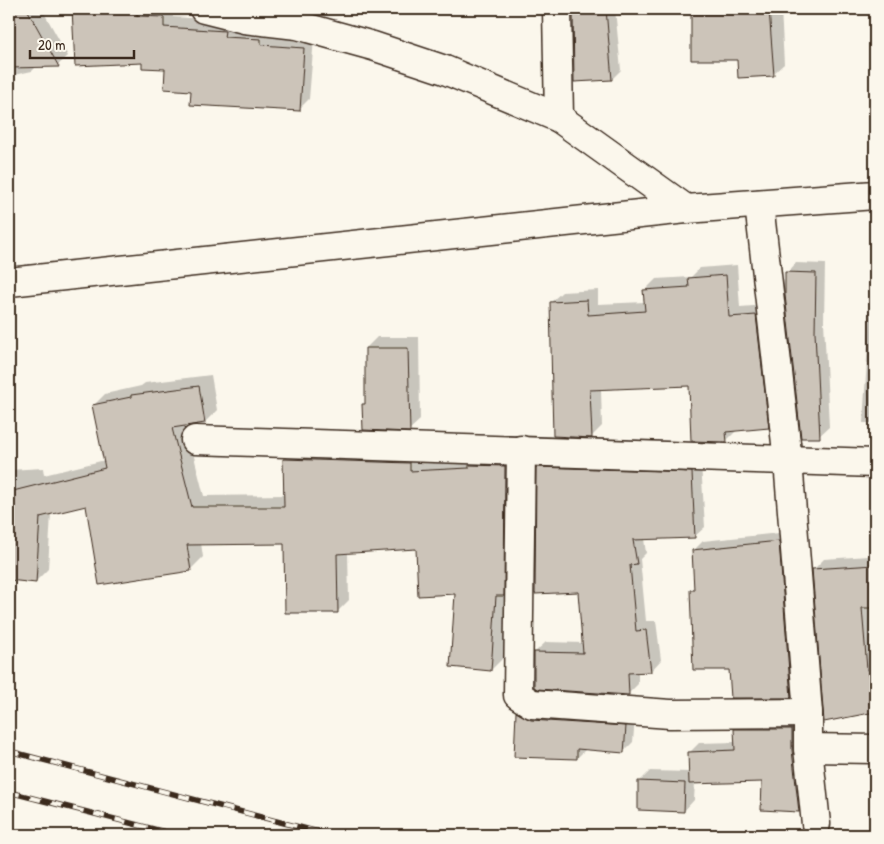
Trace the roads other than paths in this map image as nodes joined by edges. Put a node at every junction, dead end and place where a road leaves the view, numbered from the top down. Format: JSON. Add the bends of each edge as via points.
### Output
{"nodes":[{"id":1,"x":204,"y":9,"type":"edge"},
{"id":2,"x":557,"y":9,"type":"edge"},
{"id":3,"x":297,"y":17,"type":"edge"},
{"id":4,"x":559,"y":118,"type":"junction"},
{"id":5,"x":875,"y":195,"type":"edge"},
{"id":6,"x":759,"y":204,"type":"junction"},
{"id":7,"x":686,"y":209,"type":"junction"},
{"id":8,"x":9,"y":282,"type":"edge"},
{"id":9,"x":195,"y":440,"type":"dead end"},
{"id":10,"x":521,"y":450,"type":"junction"},
{"id":11,"x":788,"y":461,"type":"junction"},
{"id":12,"x":875,"y":463,"type":"edge"},
{"id":13,"x":808,"y":713,"type":"junction"},
{"id":14,"x":808,"y":748,"type":"junction"},
{"id":15,"x":875,"y":750,"type":"edge"},
{"id":16,"x":816,"y":824,"type":"dead end"}],
"edges":[{"from":1,"to":3,"type":"street","via":[[244,19]]},
{"from":2,"to":4,"type":"street"},
{"from":3,"to":4,"type":"street","via":[[445,70]]},
{"from":4,"to":7,"type":"street"},
{"from":5,"to":6,"type":"street"},
{"from":6,"to":7,"type":"street"},
{"from":6,"to":11,"type":"street"},
{"from":7,"to":8,"type":"street"},
{"from":9,"to":10,"type":"street"},
{"from":10,"to":11,"type":"street"},
{"from":10,"to":13,"type":"street","via":[[518,695],[532,704],[670,714]]},
{"from":11,"to":12,"type":"street"},
{"from":11,"to":13,"type":"street"},
{"from":13,"to":14,"type":"street"},
{"from":14,"to":15,"type":"street"},
{"from":14,"to":16,"type":"street"}]}
